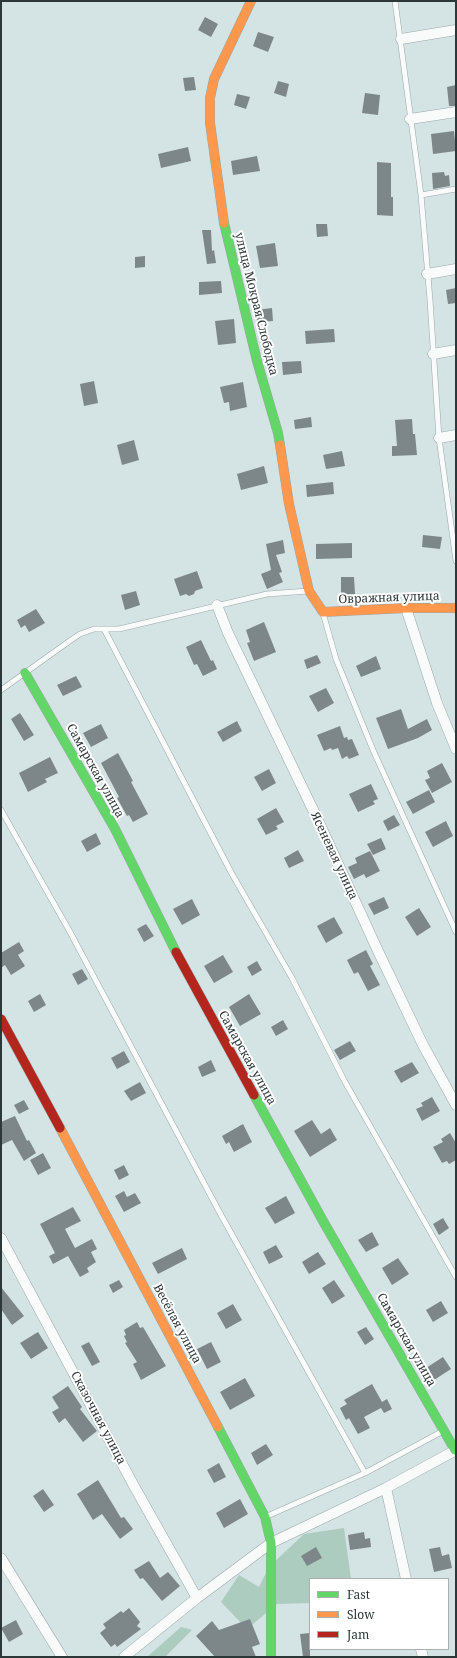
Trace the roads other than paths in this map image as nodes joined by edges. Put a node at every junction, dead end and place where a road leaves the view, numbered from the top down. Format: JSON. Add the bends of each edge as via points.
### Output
{"nodes":[{"id":1,"x":251,"y":1,"type":"edge"},
{"id":2,"x":396,"y":1,"type":"edge"},
{"id":3,"x":456,"y":30,"type":"edge"},
{"id":4,"x":401,"y":39,"type":"junction"},
{"id":5,"x":456,"y":112,"type":"edge"},
{"id":6,"x":410,"y":119,"type":"junction"},
{"id":7,"x":456,"y":189,"type":"edge"},
{"id":8,"x":421,"y":195,"type":"junction"},
{"id":9,"x":456,"y":269,"type":"edge"},
{"id":10,"x":427,"y":274,"type":"junction"},
{"id":11,"x":456,"y":350,"type":"edge"},
{"id":12,"x":433,"y":354,"type":"junction"},
{"id":13,"x":456,"y":435,"type":"edge"},
{"id":14,"x":439,"y":438,"type":"junction"},
{"id":15,"x":456,"y":516,"type":"edge"},
{"id":16,"x":450,"y":517,"type":"junction"},
{"id":17,"x":456,"y":561,"type":"edge"},
{"id":18,"x":309,"y":591,"type":"junction"},
{"id":19,"x":217,"y":605,"type":"junction"},
{"id":20,"x":406,"y":608,"type":"junction"},
{"id":21,"x":456,"y":608,"type":"edge"},
{"id":22,"x":323,"y":612,"type":"junction"},
{"id":23,"x":104,"y":629,"type":"junction"},
{"id":24,"x":25,"y":673,"type":"junction"},
{"id":25,"x":1,"y":690,"type":"edge"},
{"id":26,"x":456,"y":749,"type":"edge"},
{"id":27,"x":1,"y":810,"type":"edge"},
{"id":28,"x":456,"y":932,"type":"edge"},
{"id":29,"x":1,"y":1019,"type":"edge"},
{"id":30,"x":456,"y":1105,"type":"edge"},
{"id":31,"x":1,"y":1238,"type":"edge"},
{"id":32,"x":456,"y":1277,"type":"edge"},
{"id":33,"x":444,"y":1430,"type":"junction"},
{"id":34,"x":456,"y":1450,"type":"edge"},
{"id":35,"x":365,"y":1473,"type":"junction"},
{"id":36,"x":386,"y":1488,"type":"junction"},
{"id":37,"x":265,"y":1517,"type":"junction"},
{"id":38,"x":270,"y":1543,"type":"junction"},
{"id":39,"x":1,"y":1558,"type":"edge"},
{"id":40,"x":406,"y":1578,"type":"edge"},
{"id":41,"x":197,"y":1598,"type":"junction"},
{"id":42,"x":62,"y":1657,"type":"edge"},
{"id":43,"x":124,"y":1657,"type":"edge"},
{"id":44,"x":271,"y":1657,"type":"edge"}],
"edges":[{"from":1,"to":18,"type":"street","name":"улица Мокрая Слободка","via":[[214,79],[210,98],[210,123],[226,234],[257,361],[278,433],[289,504]]},
{"from":2,"to":4,"type":"lane"},
{"from":3,"to":4,"type":"street"},
{"from":4,"to":6,"type":"lane"},
{"from":5,"to":6,"type":"street"},
{"from":6,"to":8,"type":"lane"},
{"from":7,"to":8,"type":"lane"},
{"from":8,"to":10,"type":"lane"},
{"from":9,"to":10,"type":"street"},
{"from":10,"to":12,"type":"lane"},
{"from":11,"to":12,"type":"street"},
{"from":12,"to":14,"type":"lane"},
{"from":13,"to":14,"type":"street"},
{"from":14,"to":16,"type":"lane"},
{"from":15,"to":16,"type":"lane"},
{"from":16,"to":17,"type":"lane"},
{"from":18,"to":19,"type":"lane","via":[[267,594]]},
{"from":18,"to":22,"type":"street","name":"улица Мокрая Слободка"},
{"from":19,"to":23,"type":"lane","via":[[119,629]]},
{"from":19,"to":30,"type":"street","name":"Ясеневая улица","via":[[378,951],[423,1045]]},
{"from":20,"to":21,"type":"street","name":"Овражная улица"},
{"from":20,"to":22,"type":"street","name":"Овражная улица"},
{"from":20,"to":26,"type":"street","via":[[437,703]]},
{"from":22,"to":28,"type":"lane","via":[[336,659],[372,750]]},
{"from":23,"to":24,"type":"lane","via":[[94,629],[80,634]]},
{"from":23,"to":32,"type":"lane","via":[[232,874],[292,978],[345,1082]]},
{"from":24,"to":25,"type":"lane"},
{"from":24,"to":33,"type":"street","name":"Самарская улица","via":[[115,829],[183,967],[311,1200]]},
{"from":27,"to":35,"type":"lane","via":[[70,932],[221,1215]]},
{"from":29,"to":37,"type":"street","name":"Весёлая улица"},
{"from":31,"to":41,"type":"street","name":"Сказочная улица"},
{"from":33,"to":34,"type":"street","name":"Самарская улица"},
{"from":33,"to":35,"type":"lane"},
{"from":34,"to":36,"type":"street"},
{"from":35,"to":37,"type":"lane"},
{"from":36,"to":38,"type":"street"},
{"from":36,"to":40,"type":"street"},
{"from":37,"to":38,"type":"street","name":"Весёлая улица"},
{"from":38,"to":41,"type":"street"},
{"from":38,"to":44,"type":"street","name":"Весёлая улица"},
{"from":39,"to":42,"type":"street"},
{"from":41,"to":43,"type":"street"}]}
